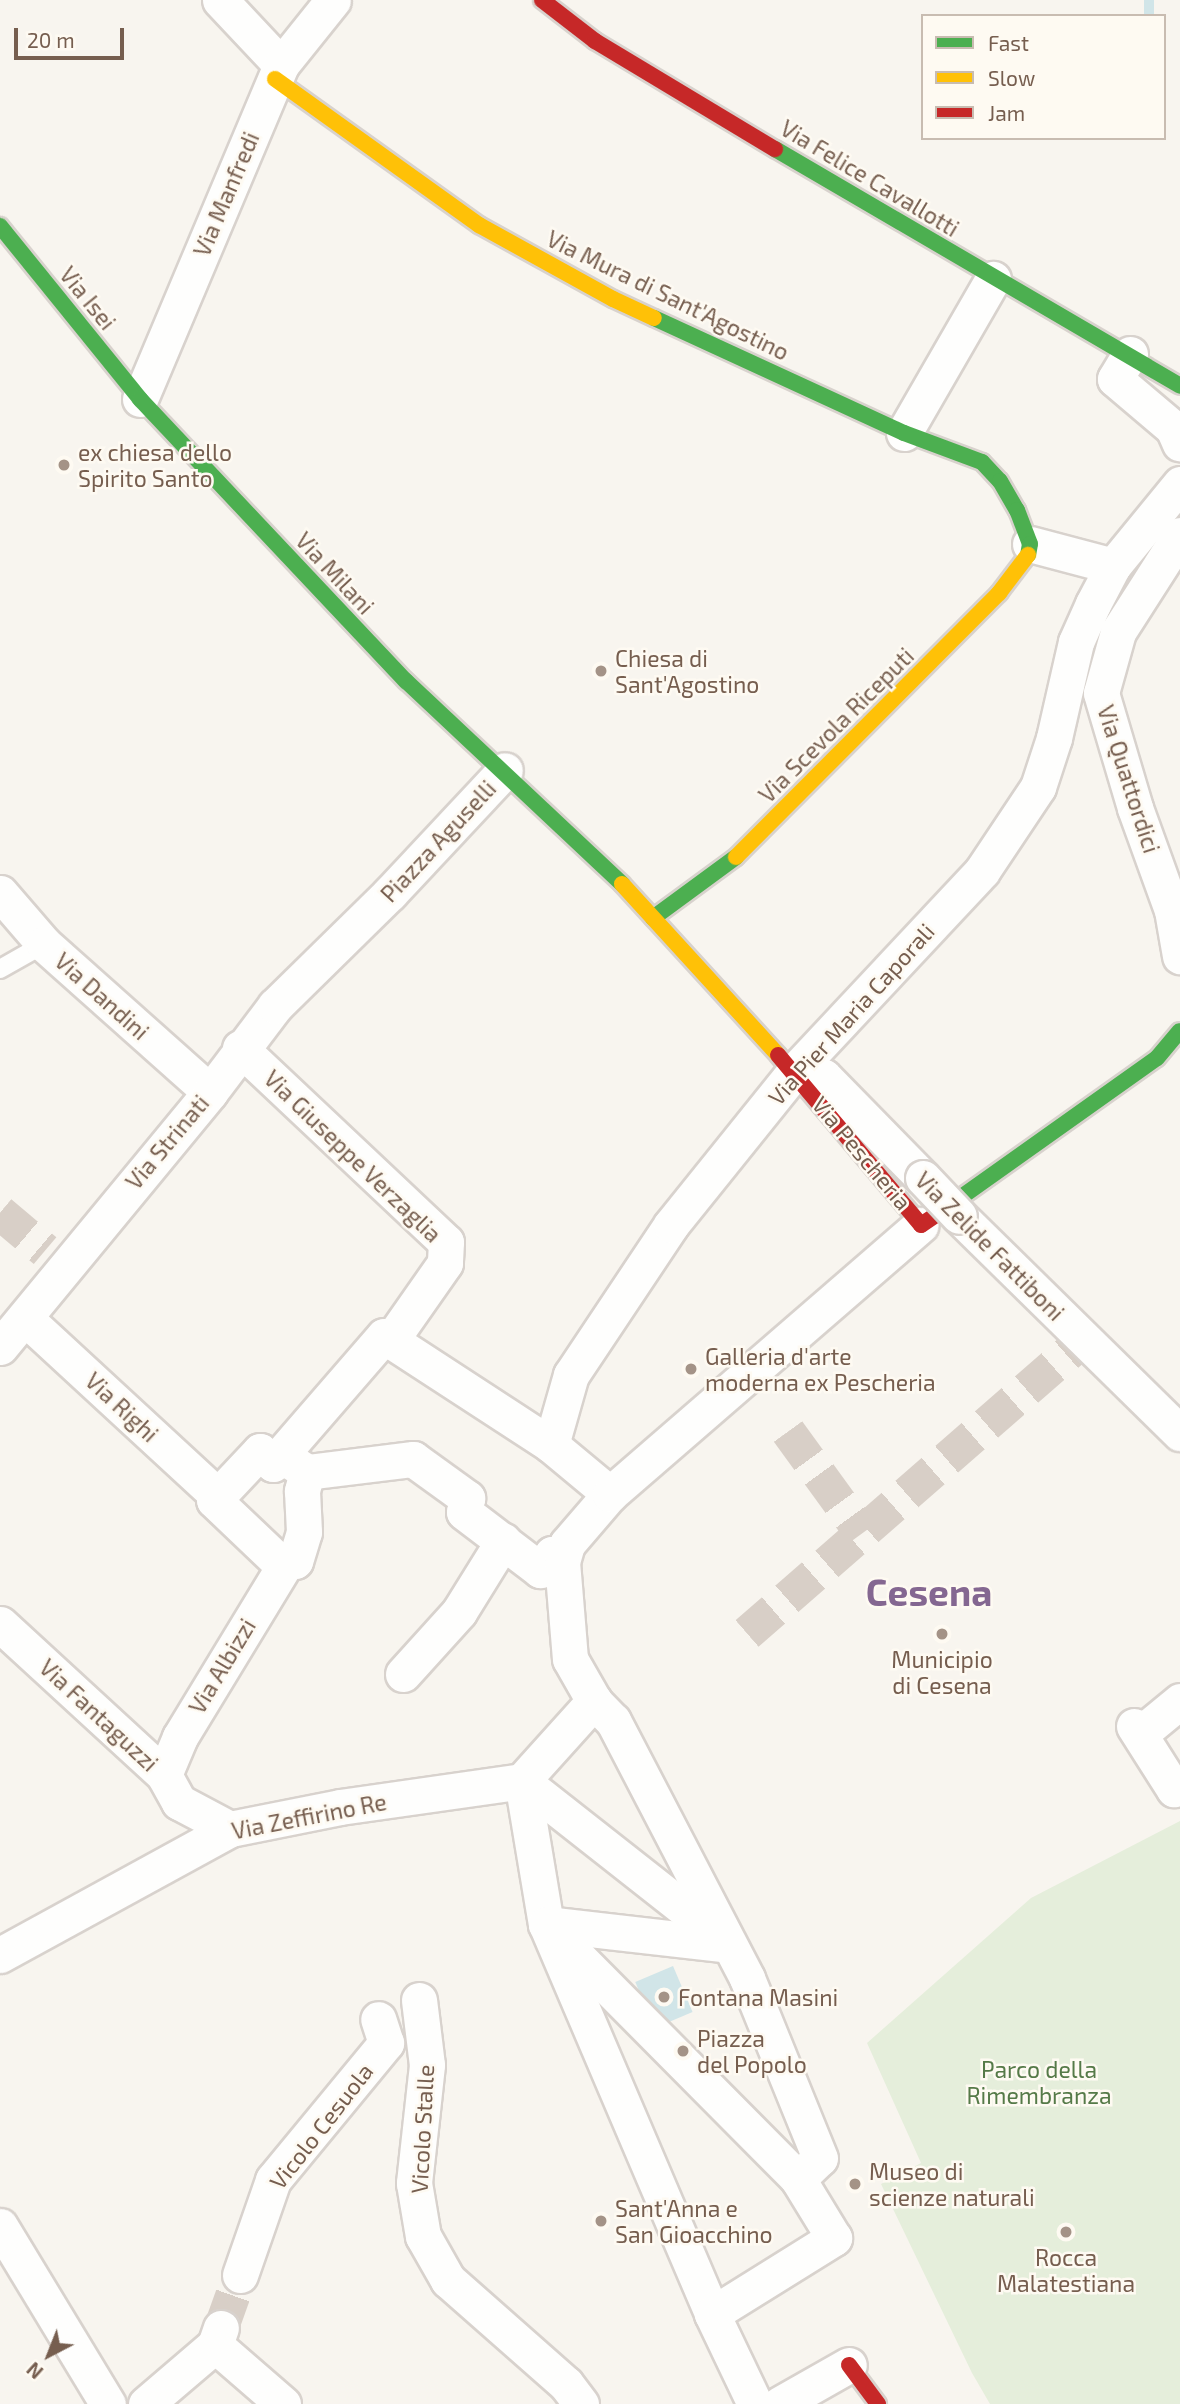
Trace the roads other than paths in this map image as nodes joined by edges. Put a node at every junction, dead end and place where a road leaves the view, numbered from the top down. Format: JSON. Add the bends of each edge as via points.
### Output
{"nodes":[{"id":1,"x":220,"y":0,"type":"edge"},
{"id":2,"x":333,"y":0,"type":"edge"},
{"id":3,"x":542,"y":0,"type":"edge"},
{"id":4,"x":278,"y":72,"type":"junction"},
{"id":5,"x":0,"y":226,"type":"edge"},
{"id":6,"x":993,"y":279,"type":"junction"},
{"id":7,"x":1130,"y":354,"type":"junction"},
{"id":8,"x":1180,"y":386,"type":"edge"},
{"id":9,"x":140,"y":399,"type":"junction"},
{"id":10,"x":904,"y":433,"type":"junction"},
{"id":11,"x":1180,"y":444,"type":"edge"},
{"id":12,"x":1180,"y":484,"type":"edge"},
{"id":13,"x":1180,"y":536,"type":"edge"},
{"id":14,"x":1030,"y":544,"type":"junction"},
{"id":15,"x":1113,"y":566,"type":"junction"},
{"id":16,"x":505,"y":770,"type":"junction"},
{"id":17,"x":0,"y":893,"type":"edge"},
{"id":18,"x":653,"y":918,"type":"junction"},
{"id":19,"x":340,"y":942,"type":"joint"},
{"id":20,"x":44,"y":944,"type":"junction"},
{"id":21,"x":1180,"y":957,"type":"edge"},
{"id":22,"x":0,"y":969,"type":"edge"},
{"id":23,"x":1180,"y":1031,"type":"edge"},
{"id":24,"x":240,"y":1048,"type":"junction"},
{"id":25,"x":794,"y":1072,"type":"junction"},
{"id":26,"x":210,"y":1092,"type":"junction"},
{"id":27,"x":921,"y":1225,"type":"junction"},
{"id":28,"x":26,"y":1318,"type":"junction"},
{"id":29,"x":391,"y":1340,"type":"junction"},
{"id":30,"x":0,"y":1347,"type":"edge"},
{"id":31,"x":1180,"y":1433,"type":"edge"},
{"id":32,"x":551,"y":1445,"type":"junction"},
{"id":33,"x":294,"y":1463,"type":"junction"},
{"id":34,"x":610,"y":1494,"type":"junction"},
{"id":35,"x":218,"y":1496,"type":"junction"},
{"id":36,"x":503,"y":1541,"type":"junction"},
{"id":37,"x":287,"y":1561,"type":"junction"},
{"id":38,"x":562,"y":1562,"type":"junction"},
{"id":39,"x":0,"y":1624,"type":"edge"},
{"id":40,"x":403,"y":1674,"type":"dead end"},
{"id":41,"x":593,"y":1701,"type":"junction"},
{"id":42,"x":1180,"y":1701,"type":"edge"},
{"id":43,"x":163,"y":1775,"type":"junction"},
{"id":44,"x":522,"y":1781,"type":"junction"},
{"id":45,"x":1177,"y":1788,"type":"edge"},
{"id":46,"x":230,"y":1829,"type":"junction"},
{"id":47,"x":546,"y":1924,"type":"junction"},
{"id":48,"x":729,"y":1945,"type":"junction"},
{"id":49,"x":0,"y":1955,"type":"edge"},
{"id":50,"x":419,"y":2000,"type":"dead end"},
{"id":51,"x":378,"y":2019,"type":"dead end"},
{"id":52,"x":798,"y":2179,"type":"junction"},
{"id":53,"x":5,"y":2245,"type":"edge"},
{"id":54,"x":240,"y":2275,"type":"tunnel mouth"},
{"id":55,"x":712,"y":2314,"type":"junction"},
{"id":56,"x":849,"y":2365,"type":"joint"},
{"id":57,"x":108,"y":2404,"type":"edge"},
{"id":58,"x":146,"y":2404,"type":"edge"},
{"id":59,"x":283,"y":2404,"type":"edge"},
{"id":60,"x":581,"y":2404,"type":"edge"},
{"id":61,"x":754,"y":2404,"type":"edge"},
{"id":62,"x":780,"y":2404,"type":"edge"},
{"id":63,"x":878,"y":2404,"type":"edge"}],
"edges":[{"from":1,"to":4,"type":"street"},
{"from":2,"to":4,"type":"street","name":"Via Manfredi"},
{"from":3,"to":6,"type":"street","name":"Via Felice Cavallotti","via":[[595,40]]},
{"from":4,"to":9,"type":"street","name":"Via Manfredi"},
{"from":4,"to":10,"type":"street","name":"Via Mura di Sant'Agostino","via":[[480,225],[613,299]]},
{"from":5,"to":9,"type":"street","name":"Via Isei"},
{"from":6,"to":7,"type":"street","name":"Via Felice Cavallotti"},
{"from":6,"to":10,"type":"street"},
{"from":7,"to":8,"type":"street","name":"Via Felice Cavallotti"},
{"from":7,"to":11,"type":"street","via":[[1115,379],[1173,428]]},
{"from":9,"to":16,"type":"street","name":"Via Milani","via":[[406,681]]},
{"from":10,"to":14,"type":"street","name":"Via Mura di Sant'Agostino","via":[[982,463],[1000,481]]},
{"from":12,"to":15,"type":"street","name":"Via Pier Maria Caporali"},
{"from":13,"to":21,"type":"street","name":"Via Quattordici","via":[[1118,632],[1101,693],[1172,910]]},
{"from":14,"to":15,"type":"street"},
{"from":14,"to":18,"type":"street","name":"Via Scevola Riceputi","via":[[1021,567],[999,593],[729,864]]},
{"from":15,"to":25,"type":"street","name":"Via Pier Maria Caporali","via":[[1076,642],[1038,787],[982,871]]},
{"from":16,"to":18,"type":"street","name":"Piazza Aguselli"},
{"from":16,"to":19,"type":"street","name":"Piazza Aguselli"},
{"from":17,"to":20,"type":"street","name":"Via Dandini"},
{"from":18,"to":25,"type":"street","name":"Via Pescheria"},
{"from":19,"to":24,"type":"street","name":"Via Strinati"},
{"from":20,"to":22,"type":"lane"},
{"from":20,"to":26,"type":"street","name":"Via Dandini"},
{"from":23,"to":27,"type":"street","via":[[1157,1058]]},
{"from":24,"to":26,"type":"street","name":"Via Strinati"},
{"from":24,"to":29,"type":"street","name":"Via Giuseppe Verzaglia","via":[[446,1242],[445,1263]]},
{"from":25,"to":27,"type":"street","name":"Via Pescheria"},
{"from":25,"to":31,"type":"street","name":"Via Zelide Fattiboni","bridge":true,"via":[[824,1077]]},
{"from":25,"to":32,"type":"street","name":"Via Pier Maria Caporali","via":[[671,1225],[571,1375]]},
{"from":26,"to":28,"type":"street","name":"Via Strinati","via":[[55,1258]]},
{"from":27,"to":34,"type":"street","name":"Via Pescheria"},
{"from":28,"to":30,"type":"street","name":"Via Strinati"},
{"from":28,"to":35,"type":"street","name":"Via Righi"},
{"from":29,"to":32,"type":"street"},
{"from":29,"to":33,"type":"street","via":[[384,1336]]},
{"from":32,"to":34,"type":"street"},
{"from":33,"to":35,"type":"street","via":[[273,1464],[260,1451]]},
{"from":33,"to":36,"type":"street","via":[[413,1459],[467,1498],[464,1512]]},
{"from":33,"to":37,"type":"street","name":"Via Albizzi","via":[[302,1491],[304,1532],[295,1561]]},
{"from":34,"to":38,"type":"street","name":"Via Pescheria","via":[[567,1544]]},
{"from":35,"to":37,"type":"street","name":"Via Righi","via":[[214,1500],[278,1562]]},
{"from":36,"to":38,"type":"street","via":[[540,1570],[552,1554]]},
{"from":36,"to":40,"type":"street","via":[[459,1612]]},
{"from":37,"to":43,"type":"street","name":"Via Albizzi","via":[[180,1737]]},
{"from":38,"to":41,"type":"street","via":[[570,1659]]},
{"from":39,"to":43,"type":"street","name":"Via Fantaguzzi"},
{"from":41,"to":44,"type":"street"},
{"from":41,"to":48,"type":"street","via":[[613,1721]]},
{"from":42,"to":45,"type":"street","via":[[1137,1730]]},
{"from":43,"to":46,"type":"street","name":"Via Fantaguzzi","via":[[178,1802]]},
{"from":44,"to":46,"type":"street","name":"Via Zeffirino Re","via":[[340,1807]]},
{"from":44,"to":47,"type":"street"},
{"from":44,"to":48,"type":"street"},
{"from":46,"to":49,"type":"street","name":"Via Zeffirino Re"},
{"from":47,"to":48,"type":"street"},
{"from":47,"to":52,"type":"street"},
{"from":47,"to":55,"type":"street"},
{"from":48,"to":52,"type":"street","via":[[747,1978],[820,2158]]},
{"from":50,"to":60,"type":"street","name":"Vicolo Stalle","via":[[427,2065],[414,2183],[424,2236],[447,2280],[566,2384]]},
{"from":51,"to":54,"type":"street","name":"Vicolo Cesuola","via":[[386,2043],[273,2180]]},
{"from":52,"to":55,"type":"street","via":[[834,2238]]},
{"from":53,"to":57,"type":"street"},
{"from":55,"to":61,"type":"street"},
{"from":56,"to":62,"type":"street"},
{"from":56,"to":63,"type":"street"},
{"from":58,"to":59,"type":"street","via":[[218,2337]]}]}
